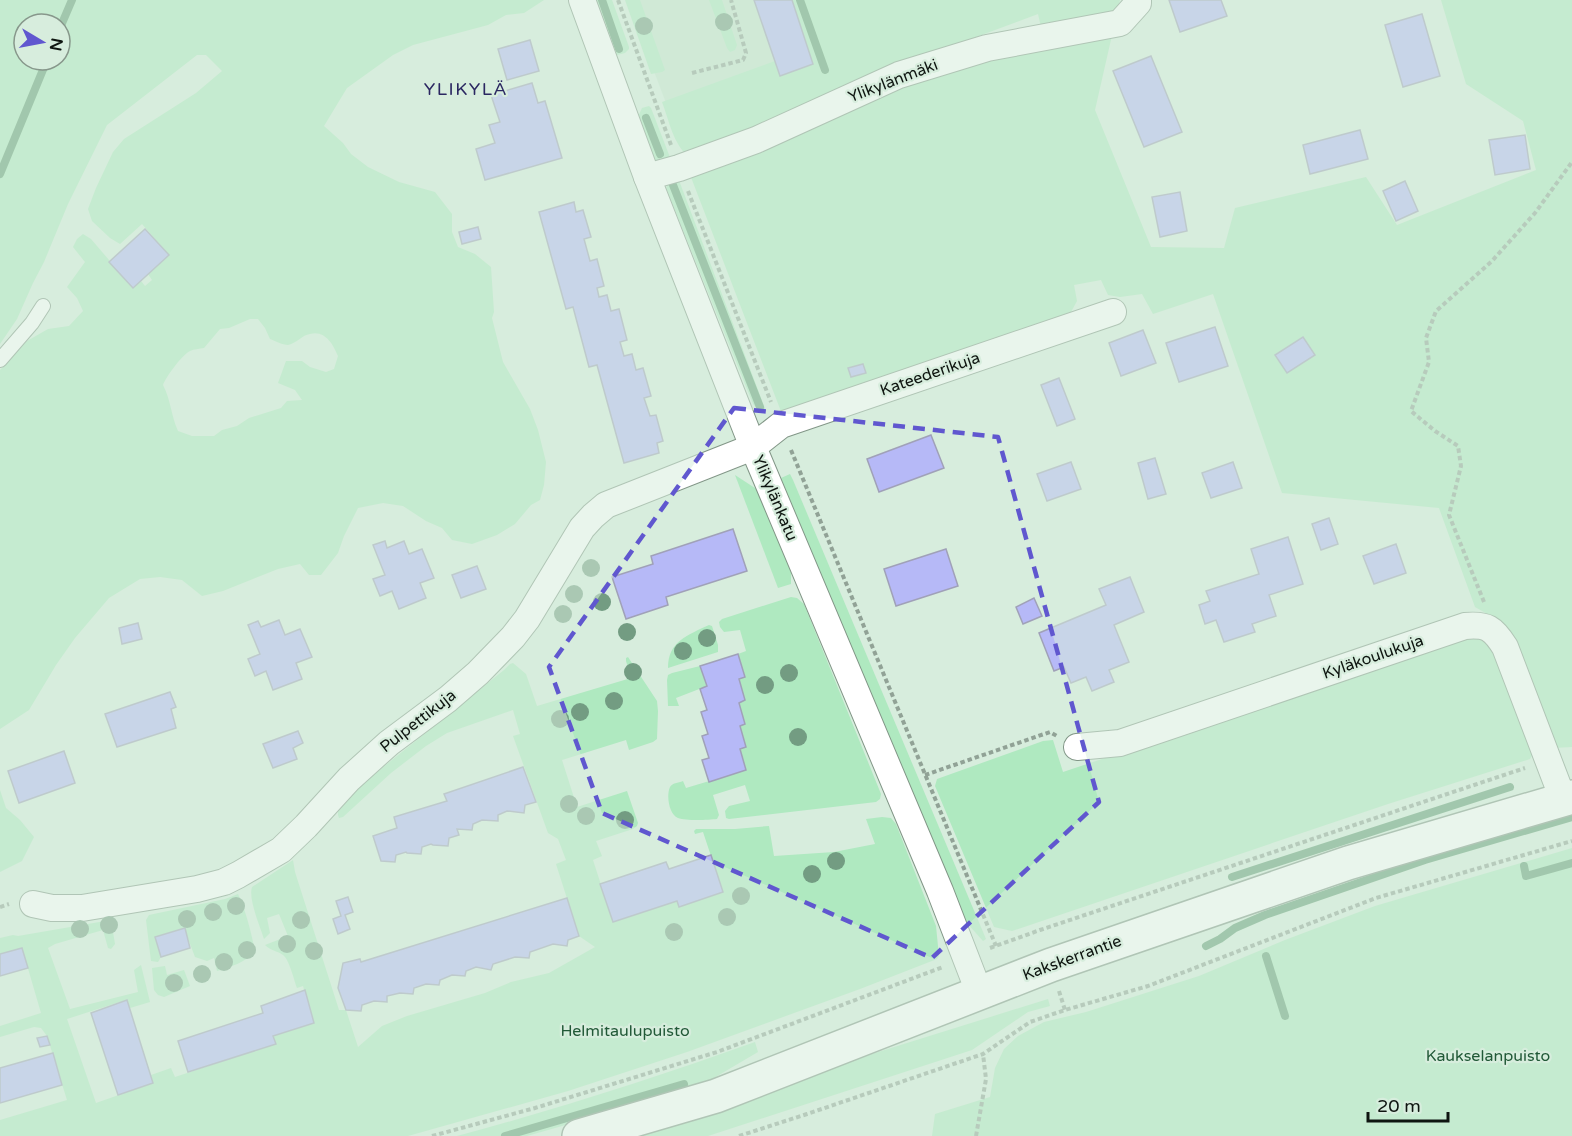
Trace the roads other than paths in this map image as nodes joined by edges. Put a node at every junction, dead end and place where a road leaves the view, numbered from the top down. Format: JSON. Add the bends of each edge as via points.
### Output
{"nodes":[{"id":1,"x":582,"y":0,"type":"edge"},
{"id":2,"x":1138,"y":0,"type":"edge"},
{"id":3,"x":647,"y":177,"type":"junction"},
{"id":4,"x":43,"y":306,"type":"dead end"},
{"id":5,"x":1113,"y":312,"type":"dead end"},
{"id":6,"x":0,"y":360,"type":"edge"},
{"id":7,"x":753,"y":447,"type":"junction"},
{"id":8,"x":1077,"y":747,"type":"road end"},
{"id":9,"x":1567,"y":798,"type":"edge"},
{"id":10,"x":33,"y":904,"type":"dead end"},
{"id":11,"x":979,"y":992,"type":"junction"},
{"id":12,"x":579,"y":1136,"type":"edge"}],
"edges":[{"from":1,"to":3,"type":"street","name":"Ylikylänkatu"},
{"from":2,"to":3,"type":"street","name":"Ylikylänmäki","via":[[1120,23],[987,48],[899,75],[756,140]]},
{"from":3,"to":7,"type":"street","name":"Ylikylänkatu"},
{"from":4,"to":6,"type":"lane"},
{"from":5,"to":7,"type":"street","name":"Kateederikuja","via":[[781,425]]},
{"from":7,"to":10,"type":"street","name":"Pulpettikuja","via":[[606,505],[592,516],[513,637],[448,699],[357,772],[281,850],[224,882],[197,889],[82,908]]},
{"from":7,"to":11,"type":"street","name":"Ylikylänkatu"},
{"from":8,"to":9,"type":"street","name":"Kyläkoulukuja","via":[[1120,743],[1477,625],[1490,628],[1505,647],[1548,760]]},
{"from":9,"to":11,"type":"main road","name":"Kakskerrantie","via":[[1348,863]]},
{"from":11,"to":12,"type":"main road","name":"Kakskerrantie","via":[[716,1096]]}]}
